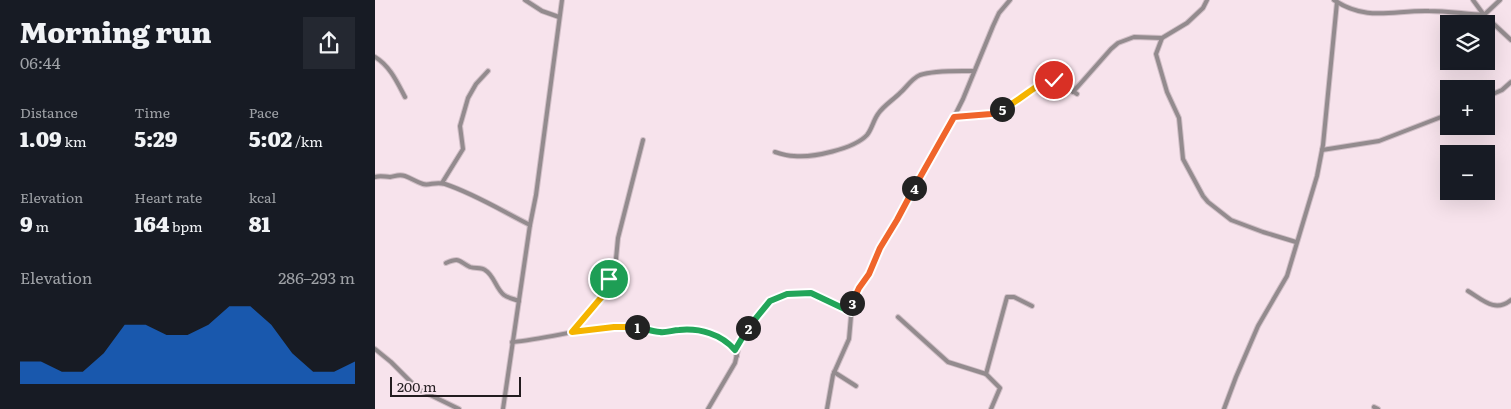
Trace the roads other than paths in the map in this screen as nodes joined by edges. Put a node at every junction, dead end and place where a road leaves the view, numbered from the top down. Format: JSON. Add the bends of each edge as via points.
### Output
{"nodes":[{"id":1,"x":525,"y":0,"type":"edge"},
{"id":2,"x":562,"y":0,"type":"edge"},
{"id":3,"x":1010,"y":0,"type":"edge"},
{"id":4,"x":1207,"y":0,"type":"edge"},
{"id":5,"x":1473,"y":0,"type":"edge"},
{"id":6,"x":1500,"y":0,"type":"edge"},
{"id":7,"x":1336,"y":1,"type":"edge"},
{"id":8,"x":1483,"y":15,"type":"junction"},
{"id":9,"x":559,"y":17,"type":"junction"},
{"id":10,"x":1495,"y":26,"type":"edge"},
{"id":11,"x":1162,"y":38,"type":"junction"},
{"id":12,"x":1511,"y":40,"type":"edge"},
{"id":13,"x":375,"y":57,"type":"edge"},
{"id":14,"x":974,"y":70,"type":"junction"},
{"id":15,"x":488,"y":72,"type":"dead end"},
{"id":16,"x":1511,"y":82,"type":"edge"},
{"id":17,"x":1495,"y":93,"type":"edge"},
{"id":18,"x":405,"y":97,"type":"dead end"},
{"id":19,"x":954,"y":117,"type":"junction"},
{"id":20,"x":1440,"y":118,"type":"edge"},
{"id":21,"x":643,"y":140,"type":"dead end"},
{"id":22,"x":1322,"y":150,"type":"junction"},
{"id":23,"x":775,"y":152,"type":"dead end"},
{"id":24,"x":376,"y":176,"type":"edge"},
{"id":25,"x":442,"y":183,"type":"junction"},
{"id":26,"x":530,"y":225,"type":"junction"},
{"id":27,"x":1296,"y":242,"type":"junction"},
{"id":28,"x":446,"y":263,"type":"dead end"},
{"id":29,"x":1468,"y":291,"type":"dead end"},
{"id":30,"x":1511,"y":300,"type":"edge"},
{"id":31,"x":519,"y":301,"type":"junction"},
{"id":32,"x":1032,"y":306,"type":"dead end"},
{"id":33,"x":851,"y":312,"type":"junction"},
{"id":34,"x":898,"y":317,"type":"dead end"},
{"id":35,"x":572,"y":332,"type":"junction"},
{"id":36,"x":512,"y":342,"type":"junction"},
{"id":37,"x":739,"y":345,"type":"junction"},
{"id":38,"x":375,"y":350,"type":"edge"},
{"id":39,"x":735,"y":350,"type":"junction"},
{"id":40,"x":737,"y":356,"type":"junction"},
{"id":41,"x":834,"y":372,"type":"junction"},
{"id":42,"x":985,"y":374,"type":"junction"},
{"id":43,"x":856,"y":386,"type":"dead end"},
{"id":44,"x":459,"y":409,"type":"edge"},
{"id":45,"x":503,"y":409,"type":"edge"},
{"id":46,"x":708,"y":409,"type":"edge"},
{"id":47,"x":827,"y":409,"type":"edge"},
{"id":48,"x":991,"y":409,"type":"edge"},
{"id":49,"x":1224,"y":409,"type":"edge"}],
"edges":[{"from":1,"to":9,"type":"street"},
{"from":2,"to":9,"type":"street"},
{"from":3,"to":14,"type":"street","via":[[999,13]]},
{"from":4,"to":11,"type":"street","via":[[1187,23]]},
{"from":5,"to":8,"type":"street"},
{"from":6,"to":8,"type":"street"},
{"from":7,"to":8,"type":"street","via":[[1351,10],[1372,14],[1428,11]]},
{"from":7,"to":22,"type":"street"},
{"from":9,"to":26,"type":"street"},
{"from":10,"to":12,"type":"street"},
{"from":11,"to":19,"type":"street","via":[[1134,37],[1118,43],[1075,93],[1057,81],[1049,80],[1008,107],[991,114]]},
{"from":11,"to":27,"type":"street","via":[[1156,54],[1179,118],[1183,159],[1203,196],[1231,220]]},
{"from":13,"to":18,"type":"street","via":[[394,76]]},
{"from":14,"to":19,"type":"street"},
{"from":14,"to":23,"type":"street","via":[[921,74],[878,113],[867,135],[846,146],[803,156]]},
{"from":15,"to":25,"type":"street","via":[[468,98],[460,126],[463,150]]},
{"from":16,"to":17,"type":"street"},
{"from":19,"to":33,"type":"street","via":[[880,248],[855,296]]},
{"from":20,"to":22,"type":"street","via":[[1379,141]]},
{"from":21,"to":35,"type":"street","via":[[605,293]]},
{"from":22,"to":27,"type":"street"},
{"from":24,"to":25,"type":"street","via":[[405,176],[426,185]]},
{"from":25,"to":26,"type":"street"},
{"from":26,"to":31,"type":"street"},
{"from":27,"to":49,"type":"street","via":[[1287,276],[1258,326]]},
{"from":28,"to":31,"type":"street","via":[[461,260],[473,268],[485,269],[500,291]]},
{"from":29,"to":30,"type":"street","via":[[1491,305],[1506,304]]},
{"from":31,"to":36,"type":"street"},
{"from":32,"to":42,"type":"street","via":[[1007,297]]},
{"from":33,"to":37,"type":"street","via":[[811,293],[787,294],[770,301],[763,308]]},
{"from":33,"to":41,"type":"street","via":[[849,339]]},
{"from":34,"to":42,"type":"street","via":[[948,362]]},
{"from":35,"to":36,"type":"street"},
{"from":35,"to":39,"type":"street","via":[[620,326],[660,332],[693,329],[710,333]]},
{"from":36,"to":45,"type":"street"},
{"from":37,"to":39,"type":"street"},
{"from":37,"to":40,"type":"street"},
{"from":38,"to":44,"type":"street","via":[[418,389]]},
{"from":39,"to":40,"type":"street"},
{"from":40,"to":46,"type":"street"},
{"from":41,"to":43,"type":"street"},
{"from":41,"to":47,"type":"street"},
{"from":42,"to":48,"type":"street","via":[[999,388]]}]}
